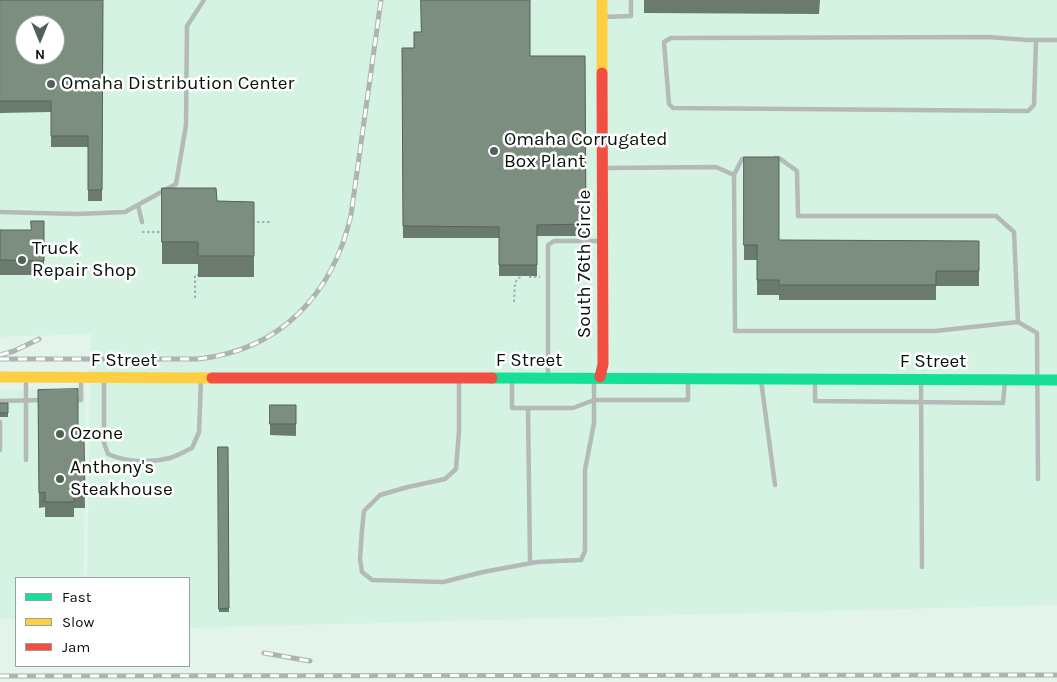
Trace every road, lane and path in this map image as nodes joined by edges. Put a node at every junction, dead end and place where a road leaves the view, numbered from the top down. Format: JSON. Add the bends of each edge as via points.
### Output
{"nodes":[{"id":1,"x":204,"y":0,"type":"edge"},
{"id":2,"x":602,"y":0,"type":"edge"},
{"id":3,"x":631,"y":0,"type":"edge"},
{"id":4,"x":602,"y":17,"type":"junction"},
{"id":5,"x":1036,"y":40,"type":"junction"},
{"id":6,"x":1057,"y":40,"type":"edge"},
{"id":7,"x":751,"y":158,"type":"edge"},
{"id":8,"x":770,"y":158,"type":"edge"},
{"id":9,"x":602,"y":168,"type":"junction"},
{"id":10,"x":734,"y":175,"type":"junction"},
{"id":11,"x":138,"y":205,"type":"junction"},
{"id":12,"x":0,"y":212,"type":"edge"},
{"id":13,"x":142,"y":222,"type":"dead end"},
{"id":14,"x":252,"y":222,"type":"edge"},
{"id":15,"x":270,"y":222,"type":"dead end"},
{"id":16,"x":142,"y":232,"type":"dead end"},
{"id":17,"x":162,"y":232,"type":"edge"},
{"id":18,"x":602,"y":241,"type":"junction"},
{"id":19,"x":198,"y":275,"type":"dead end"},
{"id":20,"x":522,"y":276,"type":"dead end"},
{"id":21,"x":529,"y":277,"type":"dead end"},
{"id":22,"x":543,"y":277,"type":"dead end"},
{"id":23,"x":195,"y":298,"type":"dead end"},
{"id":24,"x":514,"y":302,"type":"dead end"},
{"id":25,"x":1018,"y":322,"type":"junction"},
{"id":26,"x":0,"y":377,"type":"edge"},
{"id":27,"x":26,"y":377,"type":"junction"},
{"id":28,"x":597,"y":377,"type":"junction"},
{"id":29,"x":81,"y":378,"type":"junction"},
{"id":30,"x":104,"y":378,"type":"junction"},
{"id":31,"x":200,"y":378,"type":"junction"},
{"id":32,"x":459,"y":378,"type":"junction"},
{"id":33,"x":512,"y":378,"type":"junction"},
{"id":34,"x":548,"y":378,"type":"junction"},
{"id":35,"x":688,"y":379,"type":"junction"},
{"id":36,"x":761,"y":379,"type":"junction"},
{"id":37,"x":815,"y":379,"type":"junction"},
{"id":38,"x":921,"y":379,"type":"junction"},
{"id":39,"x":1005,"y":380,"type":"junction"},
{"id":40,"x":1037,"y":380,"type":"junction"},
{"id":41,"x":1057,"y":380,"type":"edge"},
{"id":42,"x":54,"y":400,"type":"edge"},
{"id":43,"x":72,"y":400,"type":"edge"},
{"id":44,"x":594,"y":400,"type":"junction"},
{"id":45,"x":0,"y":401,"type":"edge"},
{"id":46,"x":26,"y":401,"type":"junction"},
{"id":47,"x":921,"y":402,"type":"junction"},
{"id":48,"x":528,"y":408,"type":"junction"},
{"id":49,"x":0,"y":422,"type":"edge"},
{"id":50,"x":0,"y":450,"type":"edge"},
{"id":51,"x":26,"y":460,"type":"dead end"},
{"id":52,"x":1038,"y":479,"type":"dead end"},
{"id":53,"x":775,"y":485,"type":"dead end"},
{"id":54,"x":530,"y":563,"type":"junction"},
{"id":55,"x":922,"y":567,"type":"dead end"}],
"edges":[{"from":1,"to":11,"type":"lane","via":[[187,26],[186,125],[176,184]]},
{"from":2,"to":4,"type":"street","name":"South 76th Circle"},
{"from":3,"to":4,"type":"lane","via":[[631,16]]},
{"from":4,"to":9,"type":"street","name":"South 76th Circle"},
{"from":5,"to":5,"type":"lane","via":[[988,37],[671,38],[664,42],[669,104],[674,108],[1028,110],[1034,105]]},
{"from":5,"to":6,"type":"lane"},
{"from":7,"to":10,"type":"lane","via":[[742,159]]},
{"from":8,"to":25,"type":"lane","via":[[779,158],[797,171],[798,216],[996,216],[1014,232]]},
{"from":9,"to":10,"type":"lane","via":[[716,167]]},
{"from":9,"to":18,"type":"street","name":"South 76th Circle"},
{"from":10,"to":25,"type":"lane","via":[[736,331],[935,331]]},
{"from":11,"to":12,"type":"lane","via":[[125,212],[107,214]]},
{"from":11,"to":13,"type":"lane"},
{"from":14,"to":15,"type":"path"},
{"from":16,"to":17,"type":"path"},
{"from":18,"to":28,"type":"street","name":"South 76th Circle","via":[[603,364]]},
{"from":18,"to":34,"type":"lane","via":[[554,242],[548,245]]},
{"from":19,"to":23,"type":"path","via":[[195,275]]},
{"from":20,"to":24,"type":"path","via":[[515,281]]},
{"from":21,"to":22,"type":"path"},
{"from":25,"to":40,"type":"lane","via":[[1037,333]]},
{"from":26,"to":27,"type":"street","name":"F Street"},
{"from":27,"to":29,"type":"street","name":"F Street"},
{"from":27,"to":46,"type":"lane"},
{"from":28,"to":34,"type":"street","name":"F Street"},
{"from":28,"to":35,"type":"street","name":"F Street"},
{"from":28,"to":44,"type":"lane"},
{"from":29,"to":30,"type":"street","name":"F Street"},
{"from":29,"to":43,"type":"lane","via":[[81,400]]},
{"from":30,"to":31,"type":"street","name":"F Street"},
{"from":30,"to":31,"type":"lane","via":[[104,443],[108,454],[138,461],[170,458],[192,448],[199,432]]},
{"from":31,"to":32,"type":"street","name":"F Street"},
{"from":32,"to":33,"type":"street","name":"F Street"},
{"from":32,"to":54,"type":"lane","via":[[456,469],[445,479],[380,494],[364,511],[362,572],[372,580],[443,582]]},
{"from":33,"to":34,"type":"street","name":"F Street"},
{"from":33,"to":48,"type":"lane","via":[[512,408]]},
{"from":35,"to":36,"type":"street","name":"F Street"},
{"from":35,"to":44,"type":"lane","via":[[688,400]]},
{"from":36,"to":37,"type":"street","name":"F Street"},
{"from":36,"to":53,"type":"lane"},
{"from":37,"to":38,"type":"street","name":"F Street"},
{"from":37,"to":47,"type":"lane","via":[[816,401]]},
{"from":38,"to":39,"type":"street","name":"F Street"},
{"from":38,"to":47,"type":"lane"},
{"from":39,"to":40,"type":"street","name":"F Street"},
{"from":39,"to":47,"type":"lane","via":[[1003,403]]},
{"from":40,"to":41,"type":"street","name":"F Street"},
{"from":40,"to":52,"type":"lane"},
{"from":42,"to":46,"type":"lane"},
{"from":44,"to":48,"type":"lane","via":[[573,408]]},
{"from":44,"to":54,"type":"lane","via":[[594,423],[585,470],[585,551],[581,560]]},
{"from":45,"to":46,"type":"lane"},
{"from":46,"to":51,"type":"lane"},
{"from":47,"to":55,"type":"lane"},
{"from":48,"to":54,"type":"lane"},
{"from":49,"to":50,"type":"lane"}]}
